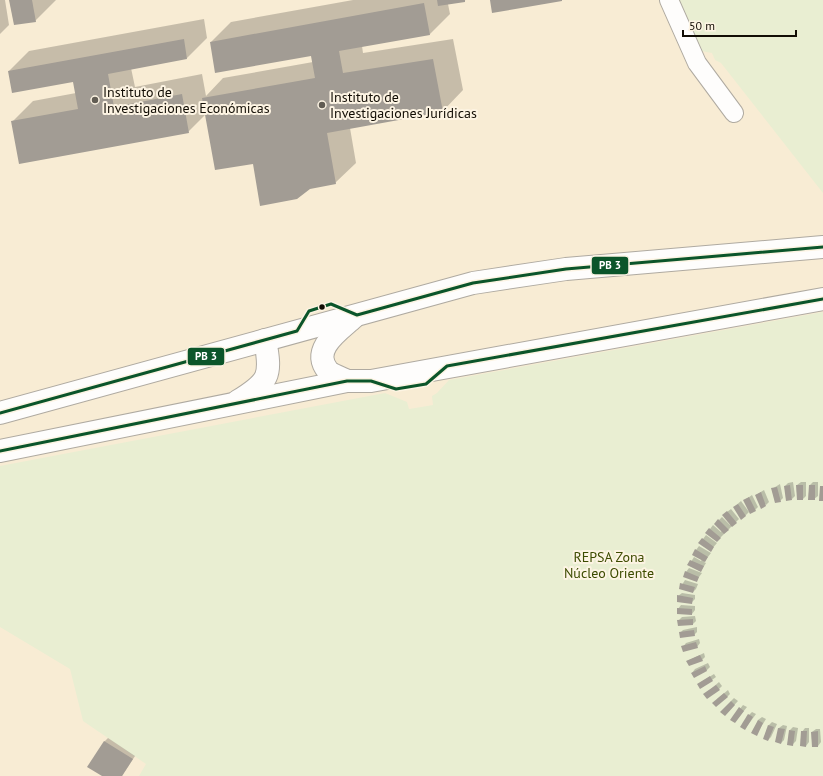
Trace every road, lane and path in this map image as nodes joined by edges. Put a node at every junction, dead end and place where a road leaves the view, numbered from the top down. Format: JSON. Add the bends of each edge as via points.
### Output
{"nodes":[{"id":1,"x":669,"y":0,"type":"edge"},
{"id":2,"x":734,"y":113,"type":"dead end"},
{"id":3,"x":823,"y":247,"type":"edge"},
{"id":4,"x":823,"y":299,"type":"edge"},
{"id":5,"x":357,"y":315,"type":"junction"},
{"id":6,"x":265,"y":340,"type":"junction"},
{"id":7,"x":347,"y":381,"type":"junction"},
{"id":8,"x":232,"y":405,"type":"junction"},
{"id":9,"x":0,"y":412,"type":"edge"},
{"id":10,"x":0,"y":451,"type":"edge"}],
"edges":[{"from":1,"to":2,"type":"street","via":[[697,63]]},
{"from":3,"to":5,"type":"street","via":[[566,269],[473,283]]},
{"from":4,"to":7,"type":"street","via":[[371,381]]},
{"from":5,"to":6,"type":"street"},
{"from":5,"to":7,"type":"street","via":[[329,339],[323,350],[328,371]]},
{"from":6,"to":8,"type":"street","via":[[269,372],[263,384]]},
{"from":6,"to":9,"type":"street"},
{"from":7,"to":8,"type":"street"},
{"from":8,"to":10,"type":"street"}]}
